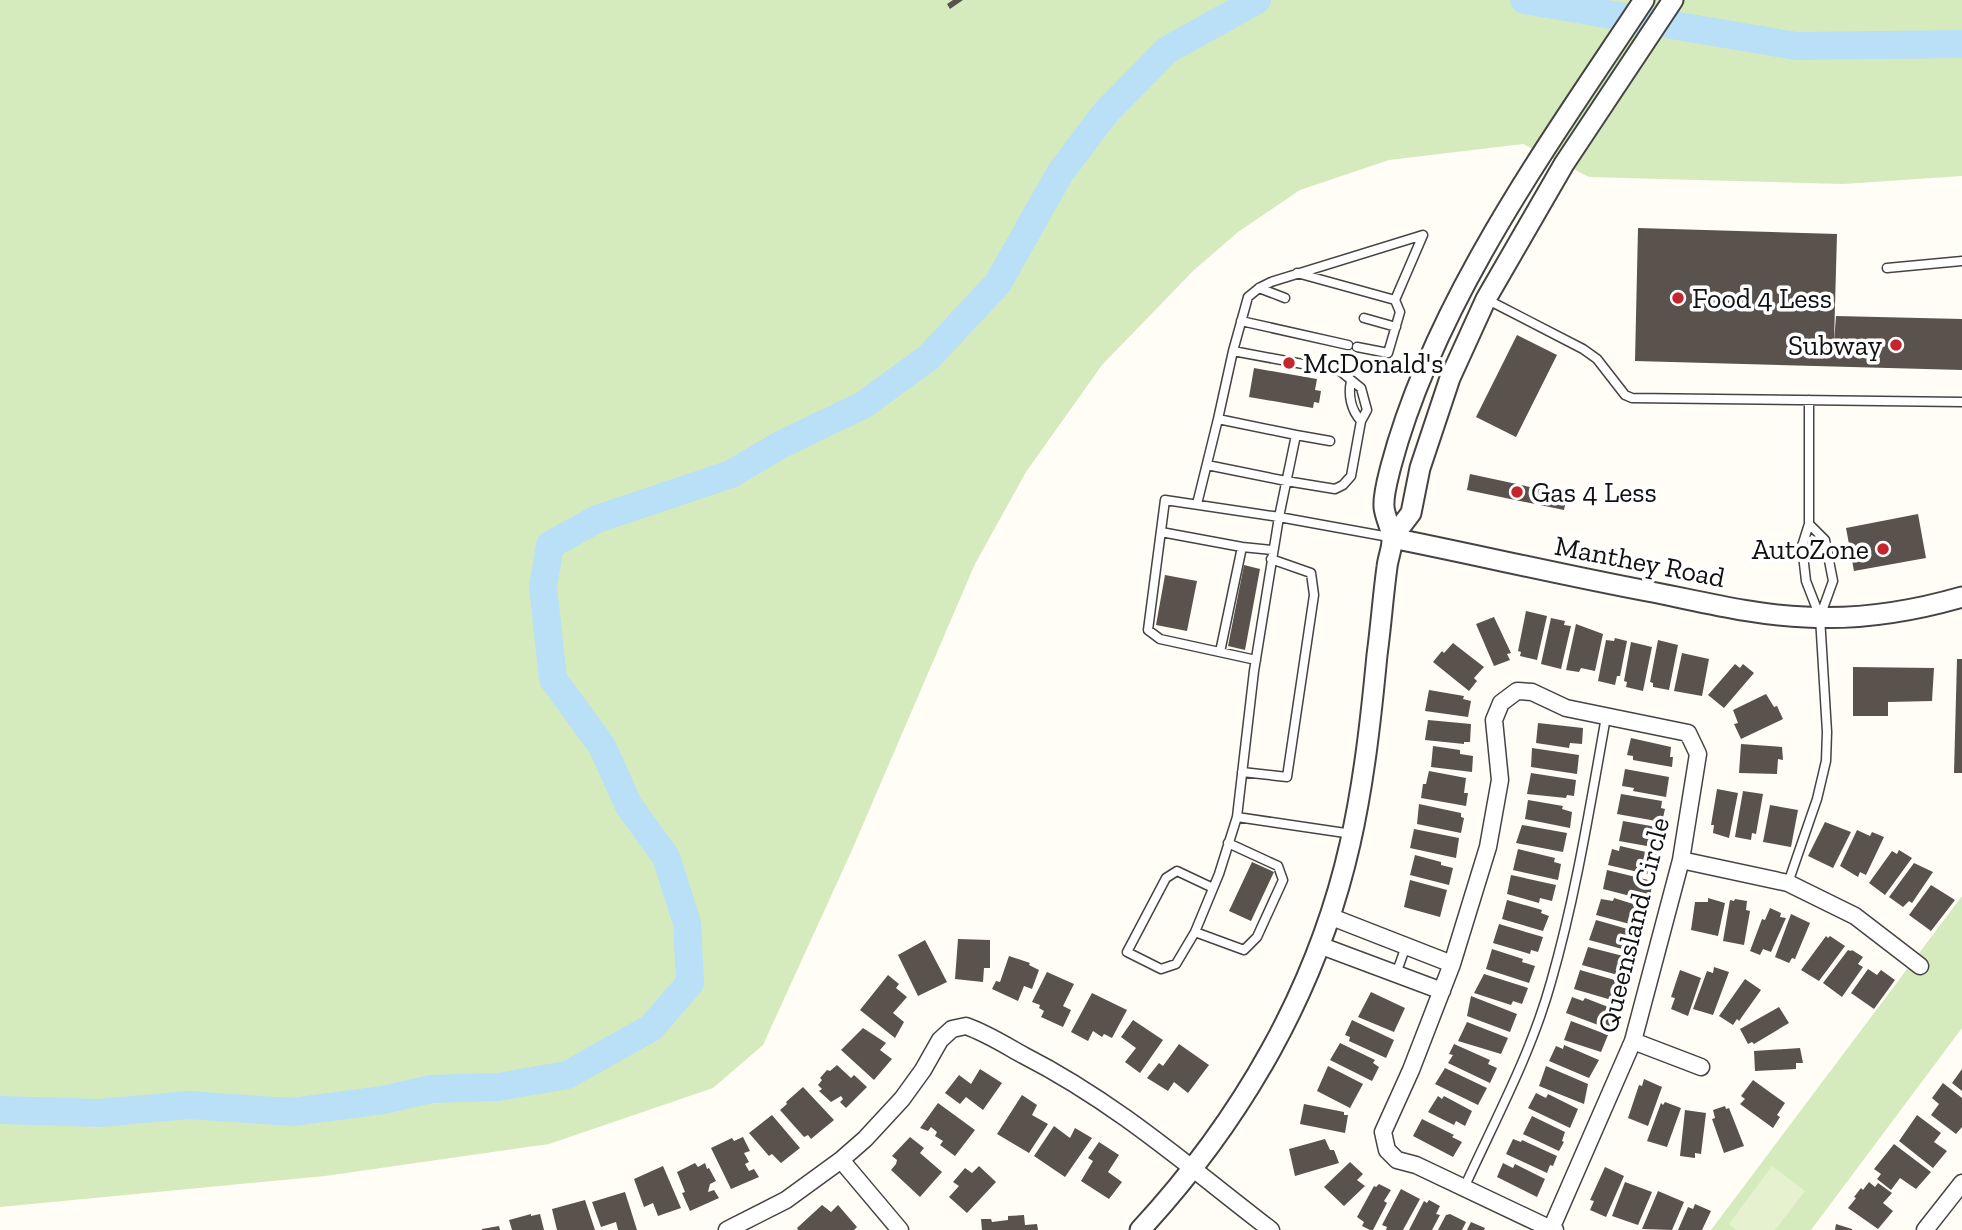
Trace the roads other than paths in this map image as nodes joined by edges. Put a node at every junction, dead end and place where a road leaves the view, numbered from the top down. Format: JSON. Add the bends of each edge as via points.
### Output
{"nodes":[{"id":1,"x":1644,"y":0,"type":"edge"},
{"id":2,"x":1674,"y":0,"type":"edge"},
{"id":3,"x":1962,"y":261,"type":"edge"},
{"id":4,"x":1887,"y":268,"type":"dead end"},
{"id":5,"x":1297,"y":273,"type":"junction"},
{"id":6,"x":1259,"y":288,"type":"junction"},
{"id":7,"x":1285,"y":298,"type":"dead end"},
{"id":8,"x":1486,"y":299,"type":"junction"},
{"id":9,"x":1395,"y":300,"type":"junction"},
{"id":10,"x":1364,"y":318,"type":"dead end"},
{"id":11,"x":1241,"y":321,"type":"junction"},
{"id":12,"x":1396,"y":327,"type":"junction"},
{"id":13,"x":1233,"y":351,"type":"junction"},
{"id":14,"x":1809,"y":400,"type":"junction"},
{"id":15,"x":1962,"y":402,"type":"edge"},
{"id":16,"x":1218,"y":419,"type":"junction"},
{"id":17,"x":1296,"y":435,"type":"junction"},
{"id":18,"x":1330,"y":440,"type":"dead end"},
{"id":19,"x":1207,"y":465,"type":"junction"},
{"id":20,"x":1286,"y":481,"type":"junction"},
{"id":21,"x":1197,"y":504,"type":"junction"},
{"id":22,"x":1279,"y":517,"type":"junction"},
{"id":23,"x":1809,"y":524,"type":"junction"},
{"id":24,"x":1161,"y":532,"type":"junction"},
{"id":25,"x":1392,"y":538,"type":"junction"},
{"id":26,"x":1242,"y":547,"type":"junction"},
{"id":27,"x":1272,"y":555,"type":"junction"},
{"id":28,"x":1258,"y":580,"type":"dead end"},
{"id":29,"x":1268,"y":581,"type":"junction"},
{"id":30,"x":1255,"y":597,"type":"dead end"},
{"id":31,"x":1962,"y":597,"type":"edge"},
{"id":32,"x":1265,"y":598,"type":"junction"},
{"id":33,"x":1252,"y":611,"type":"dead end"},
{"id":34,"x":1263,"y":612,"type":"junction"},
{"id":35,"x":1820,"y":617,"type":"junction"},
{"id":36,"x":1249,"y":629,"type":"dead end"},
{"id":37,"x":1260,"y":630,"type":"junction"},
{"id":38,"x":1220,"y":652,"type":"junction"},
{"id":39,"x":1256,"y":660,"type":"junction"},
{"id":40,"x":1606,"y":717,"type":"junction"},
{"id":41,"x":1242,"y":772,"type":"junction"},
{"id":42,"x":1237,"y":817,"type":"junction"},
{"id":43,"x":1352,"y":834,"type":"junction"},
{"id":44,"x":1228,"y":843,"type":"junction"},
{"id":45,"x":1681,"y":860,"type":"junction"},
{"id":46,"x":1788,"y":883,"type":"junction"},
{"id":47,"x":1213,"y":888,"type":"junction"},
{"id":48,"x":1329,"y":916,"type":"junction"},
{"id":49,"x":1195,"y":932,"type":"junction"},
{"id":50,"x":1318,"y":945,"type":"junction"},
{"id":51,"x":1406,"y":946,"type":"junction"},
{"id":52,"x":1452,"y":964,"type":"junction"},
{"id":53,"x":1920,"y":966,"type":"dead end"},
{"id":54,"x":1396,"y":974,"type":"junction"},
{"id":55,"x":1442,"y":991,"type":"junction"},
{"id":56,"x":1633,"y":1041,"type":"junction"},
{"id":57,"x":1701,"y":1067,"type":"dead end"},
{"id":58,"x":841,"y":1160,"type":"junction"},
{"id":59,"x":1193,"y":1169,"type":"junction"},
{"id":60,"x":1962,"y":1182,"type":"edge"},
{"id":61,"x":1464,"y":1188,"type":"junction"},
{"id":62,"x":1553,"y":1229,"type":"edge"},
{"id":63,"x":727,"y":1230,"type":"edge"},
{"id":64,"x":900,"y":1230,"type":"edge"},
{"id":65,"x":1140,"y":1230,"type":"edge"},
{"id":66,"x":1271,"y":1230,"type":"edge"},
{"id":67,"x":1925,"y":1230,"type":"edge"}],
"edges":[{"from":1,"to":25,"type":"street","via":[[1551,139],[1468,278],[1421,377],[1390,467],[1384,506]]},
{"from":2,"to":8,"type":"street","via":[[1564,164]]},
{"from":3,"to":4,"type":"lane"},
{"from":5,"to":6,"type":"lane"},
{"from":5,"to":9,"type":"lane"},
{"from":5,"to":9,"type":"lane","via":[[1423,235]]},
{"from":6,"to":7,"type":"lane"},
{"from":6,"to":11,"type":"lane","via":[[1248,297]]},
{"from":8,"to":14,"type":"lane","via":[[1583,349],[1632,398]]},
{"from":8,"to":25,"type":"street","via":[[1450,378],[1420,468],[1411,513]]},
{"from":9,"to":12,"type":"lane","via":[[1400,312]]},
{"from":10,"to":12,"type":"lane"},
{"from":11,"to":12,"type":"lane","via":[[1388,353]]},
{"from":11,"to":13,"type":"lane"},
{"from":13,"to":16,"type":"lane"},
{"from":13,"to":20,"type":"lane","via":[[1340,370],[1361,388],[1367,410],[1351,476],[1335,489]]},
{"from":14,"to":15,"type":"lane"},
{"from":14,"to":23,"type":"lane"},
{"from":16,"to":17,"type":"lane"},
{"from":16,"to":19,"type":"lane"},
{"from":17,"to":18,"type":"lane"},
{"from":17,"to":20,"type":"lane"},
{"from":19,"to":20,"type":"lane"},
{"from":19,"to":21,"type":"lane"},
{"from":20,"to":22,"type":"lane"},
{"from":21,"to":22,"type":"lane"},
{"from":21,"to":24,"type":"lane","via":[[1166,500]]},
{"from":22,"to":25,"type":"lane"},
{"from":22,"to":27,"type":"lane"},
{"from":23,"to":35,"type":"lane","via":[[1802,546],[1806,581]]},
{"from":23,"to":35,"type":"lane","via":[[1825,540],[1833,581]]},
{"from":24,"to":26,"type":"lane"},
{"from":24,"to":38,"type":"lane","via":[[1148,630],[1160,639]]},
{"from":25,"to":35,"type":"street","name":"Manthey Road","via":[[1745,610]]},
{"from":25,"to":43,"type":"street"},
{"from":26,"to":27,"type":"lane"},
{"from":26,"to":38,"type":"lane","via":[[1229,628]]},
{"from":27,"to":29,"type":"lane"},
{"from":27,"to":41,"type":"lane","via":[[1311,573],[1314,594],[1287,776]]},
{"from":28,"to":29,"type":"lane"},
{"from":29,"to":32,"type":"lane"},
{"from":30,"to":32,"type":"lane"},
{"from":31,"to":35,"type":"street","name":"Manthey Road","via":[[1899,612]]},
{"from":32,"to":34,"type":"lane"},
{"from":33,"to":34,"type":"lane"},
{"from":34,"to":37,"type":"lane"},
{"from":35,"to":46,"type":"lane","via":[[1826,761]]},
{"from":36,"to":37,"type":"lane"},
{"from":37,"to":39,"type":"lane"},
{"from":38,"to":39,"type":"lane"},
{"from":39,"to":41,"type":"lane"},
{"from":40,"to":45,"type":"street","name":"Queensland Circle","via":[[1688,733],[1698,754]]},
{"from":40,"to":52,"type":"street","name":"Queensland Circle","via":[[1566,708],[1532,692],[1517,691],[1501,703],[1494,720],[1500,780],[1488,847]]},
{"from":40,"to":61,"type":"lane","via":[[1578,878],[1551,984],[1511,1089]]},
{"from":41,"to":42,"type":"lane"},
{"from":42,"to":43,"type":"lane"},
{"from":42,"to":44,"type":"lane"},
{"from":43,"to":48,"type":"street"},
{"from":44,"to":47,"type":"lane"},
{"from":44,"to":49,"type":"lane","via":[[1278,866],[1283,880],[1257,937],[1244,950]]},
{"from":45,"to":46,"type":"street"},
{"from":45,"to":56,"type":"street","name":"Queensland Circle"},
{"from":46,"to":53,"type":"street","via":[[1854,916]]},
{"from":47,"to":49,"type":"lane"},
{"from":47,"to":49,"type":"lane","via":[[1177,871],[1166,878],[1127,952],[1161,969],[1176,964]]},
{"from":48,"to":50,"type":"street"},
{"from":48,"to":51,"type":"street"},
{"from":50,"to":54,"type":"street"},
{"from":50,"to":59,"type":"street","via":[[1276,1045]]},
{"from":51,"to":52,"type":"street"},
{"from":51,"to":54,"type":"lane"},
{"from":52,"to":55,"type":"street","name":"Queensland Circle"},
{"from":54,"to":55,"type":"street"},
{"from":55,"to":61,"type":"street","name":"Queensland Circle","via":[[1383,1132],[1387,1150],[1397,1160],[1416,1164]]},
{"from":56,"to":57,"type":"street"},
{"from":56,"to":62,"type":"street","name":"Queensland Circle"},
{"from":58,"to":59,"type":"street","via":[[902,1099],[940,1040],[952,1029],[966,1026],[1062,1074]]},
{"from":58,"to":63,"type":"street","via":[[786,1200]]},
{"from":58,"to":64,"type":"street"},
{"from":59,"to":65,"type":"street"},
{"from":59,"to":66,"type":"street"},
{"from":60,"to":67,"type":"street"},
{"from":61,"to":62,"type":"street","name":"Queensland Circle"}]}
